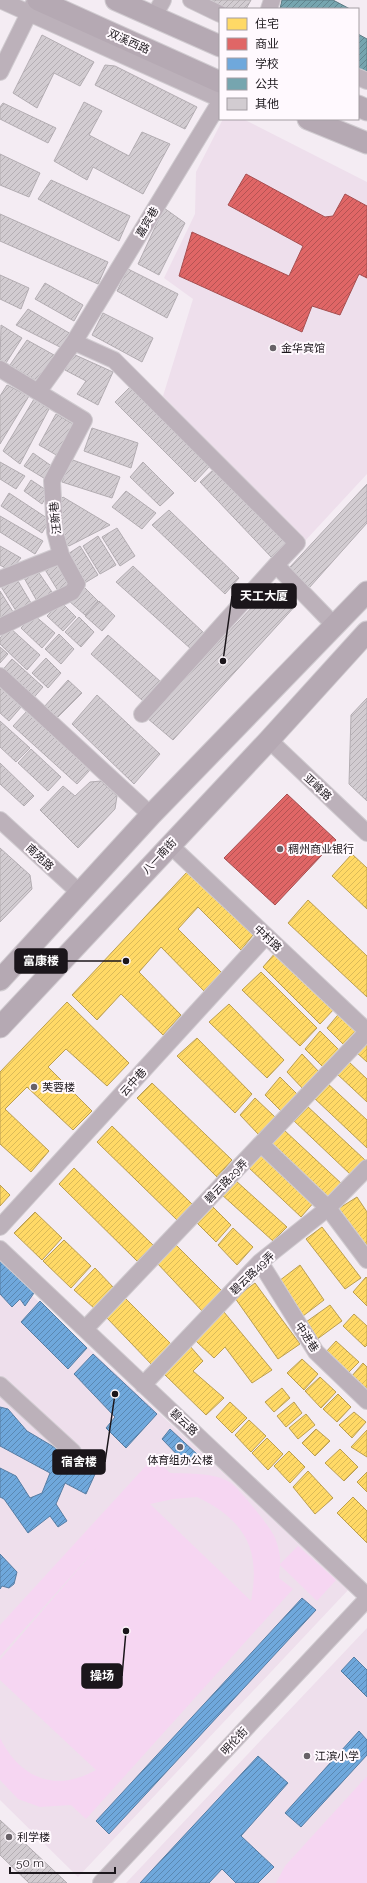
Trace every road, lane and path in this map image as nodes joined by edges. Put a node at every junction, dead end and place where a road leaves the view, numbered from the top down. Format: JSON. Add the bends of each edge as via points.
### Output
{"nodes":[{"id":1,"x":0,"y":0,"type":"edge"},
{"id":2,"x":116,"y":0,"type":"edge"},
{"id":3,"x":191,"y":0,"type":"edge"},
{"id":4,"x":34,"y":5,"type":"edge"},
{"id":5,"x":158,"y":8,"type":"edge"},
{"id":6,"x":219,"y":14,"type":"edge"},
{"id":7,"x":219,"y":45,"type":"edge"},
{"id":8,"x":0,"y":72,"type":"edge"},
{"id":9,"x":219,"y":82,"type":"edge"},
{"id":10,"x":219,"y":100,"type":"edge"},
{"id":11,"x":219,"y":103,"type":"edge"},
{"id":12,"x":310,"y":120,"type":"edge"},
{"id":13,"x":367,"y":143,"type":"edge"},
{"id":14,"x":74,"y":342,"type":"junction"},
{"id":15,"x":2,"y":376,"type":"edge"},
{"id":16,"x":38,"y":392,"type":"junction"},
{"id":17,"x":61,"y":555,"type":"junction"},
{"id":18,"x":276,"y":565,"type":"junction"},
{"id":19,"x":0,"y":579,"type":"edge"},
{"id":20,"x":367,"y":592,"type":"edge"},
{"id":21,"x":0,"y":626,"type":"edge"},
{"id":22,"x":335,"y":626,"type":"junction"},
{"id":23,"x":367,"y":632,"type":"edge"},
{"id":24,"x":0,"y":676,"type":"edge"},
{"id":25,"x":142,"y":714,"type":"dead end"},
{"id":26,"x":269,"y":740,"type":"junction"},
{"id":27,"x":150,"y":816,"type":"junction"},
{"id":28,"x":0,"y":820,"type":"edge"},
{"id":29,"x":367,"y":833,"type":"edge"},
{"id":30,"x":170,"y":845,"type":"junction"},
{"id":31,"x":80,"y":893,"type":"junction"},
{"id":32,"x":266,"y":936,"type":"junction"},
{"id":33,"x":0,"y":980,"type":"edge"},
{"id":34,"x":0,"y":1028,"type":"edge"},
{"id":35,"x":367,"y":1032,"type":"edge"},
{"id":36,"x":260,"y":1144,"type":"junction"},
{"id":37,"x":367,"y":1168,"type":"edge"},
{"id":38,"x":328,"y":1208,"type":"junction"},
{"id":39,"x":0,"y":1228,"type":"edge"},
{"id":40,"x":0,"y":1249,"type":"edge"},
{"id":41,"x":367,"y":1260,"type":"edge"},
{"id":42,"x":260,"y":1262,"type":"junction"},
{"id":43,"x":85,"y":1329,"type":"junction"},
{"id":44,"x":144,"y":1385,"type":"junction"},
{"id":45,"x":0,"y":1386,"type":"edge"},
{"id":46,"x":367,"y":1401,"type":"edge"},
{"id":47,"x":73,"y":1452,"type":"dead end"},
{"id":48,"x":367,"y":1596,"type":"edge"},
{"id":49,"x":367,"y":1599,"type":"edge"},
{"id":50,"x":101,"y":1883,"type":"edge"}],
"edges":[{"from":1,"to":4,"type":"street"},
{"from":2,"to":5,"type":"main road"},
{"from":3,"to":6,"type":"street"},
{"from":4,"to":8,"type":"street"},
{"from":4,"to":9,"type":"main road","name":"双溪西路"},
{"from":4,"to":10,"type":"street"},
{"from":5,"to":7,"type":"main road"},
{"from":11,"to":14,"type":"street","name":"嘉宾巷"},
{"from":12,"to":13,"type":"main road"},
{"from":14,"to":16,"type":"street","name":"嘉宾巷"},
{"from":14,"to":18,"type":"street","via":[[114,360],[296,543]]},
{"from":15,"to":16,"type":"street"},
{"from":16,"to":17,"type":"street","name":"汪新巷","via":[[84,420],[52,482],[55,532]]},
{"from":17,"to":19,"type":"street"},
{"from":17,"to":21,"type":"street","name":"汪新巷","via":[[77,584],[72,592]]},
{"from":18,"to":22,"type":"street"},
{"from":18,"to":25,"type":"street"},
{"from":20,"to":22,"type":"main road"},
{"from":22,"to":27,"type":"main road"},
{"from":23,"to":26,"type":"main road","name":"八一南街"},
{"from":24,"to":27,"type":"street"},
{"from":26,"to":29,"type":"street","name":"亚峰路"},
{"from":26,"to":30,"type":"main road","name":"八一南街"},
{"from":27,"to":31,"type":"main road"},
{"from":28,"to":31,"type":"street","name":"南苑路"},
{"from":30,"to":32,"type":"street","name":"中村路"},
{"from":30,"to":34,"type":"main road","name":"八一南街"},
{"from":31,"to":33,"type":"main road"},
{"from":32,"to":35,"type":"street","name":"中村路"},
{"from":32,"to":39,"type":"street","name":"云中巷"},
{"from":35,"to":36,"type":"street","name":"碧云路29弄"},
{"from":36,"to":38,"type":"street"},
{"from":36,"to":43,"type":"street","name":"碧云路29弄"},
{"from":37,"to":38,"type":"street","name":"碧云路49弄"},
{"from":38,"to":41,"type":"street"},
{"from":38,"to":42,"type":"street","name":"碧云路49弄"},
{"from":40,"to":43,"type":"street","name":"碧云路"},
{"from":42,"to":44,"type":"street","name":"碧云路49弄"},
{"from":42,"to":46,"type":"street","name":"中进巷","via":[[316,1352]]},
{"from":43,"to":44,"type":"street","name":"碧云路"},
{"from":44,"to":48,"type":"street","name":"碧云路"},
{"from":45,"to":47,"type":"street"},
{"from":49,"to":50,"type":"street","name":"明伦街"}]}
